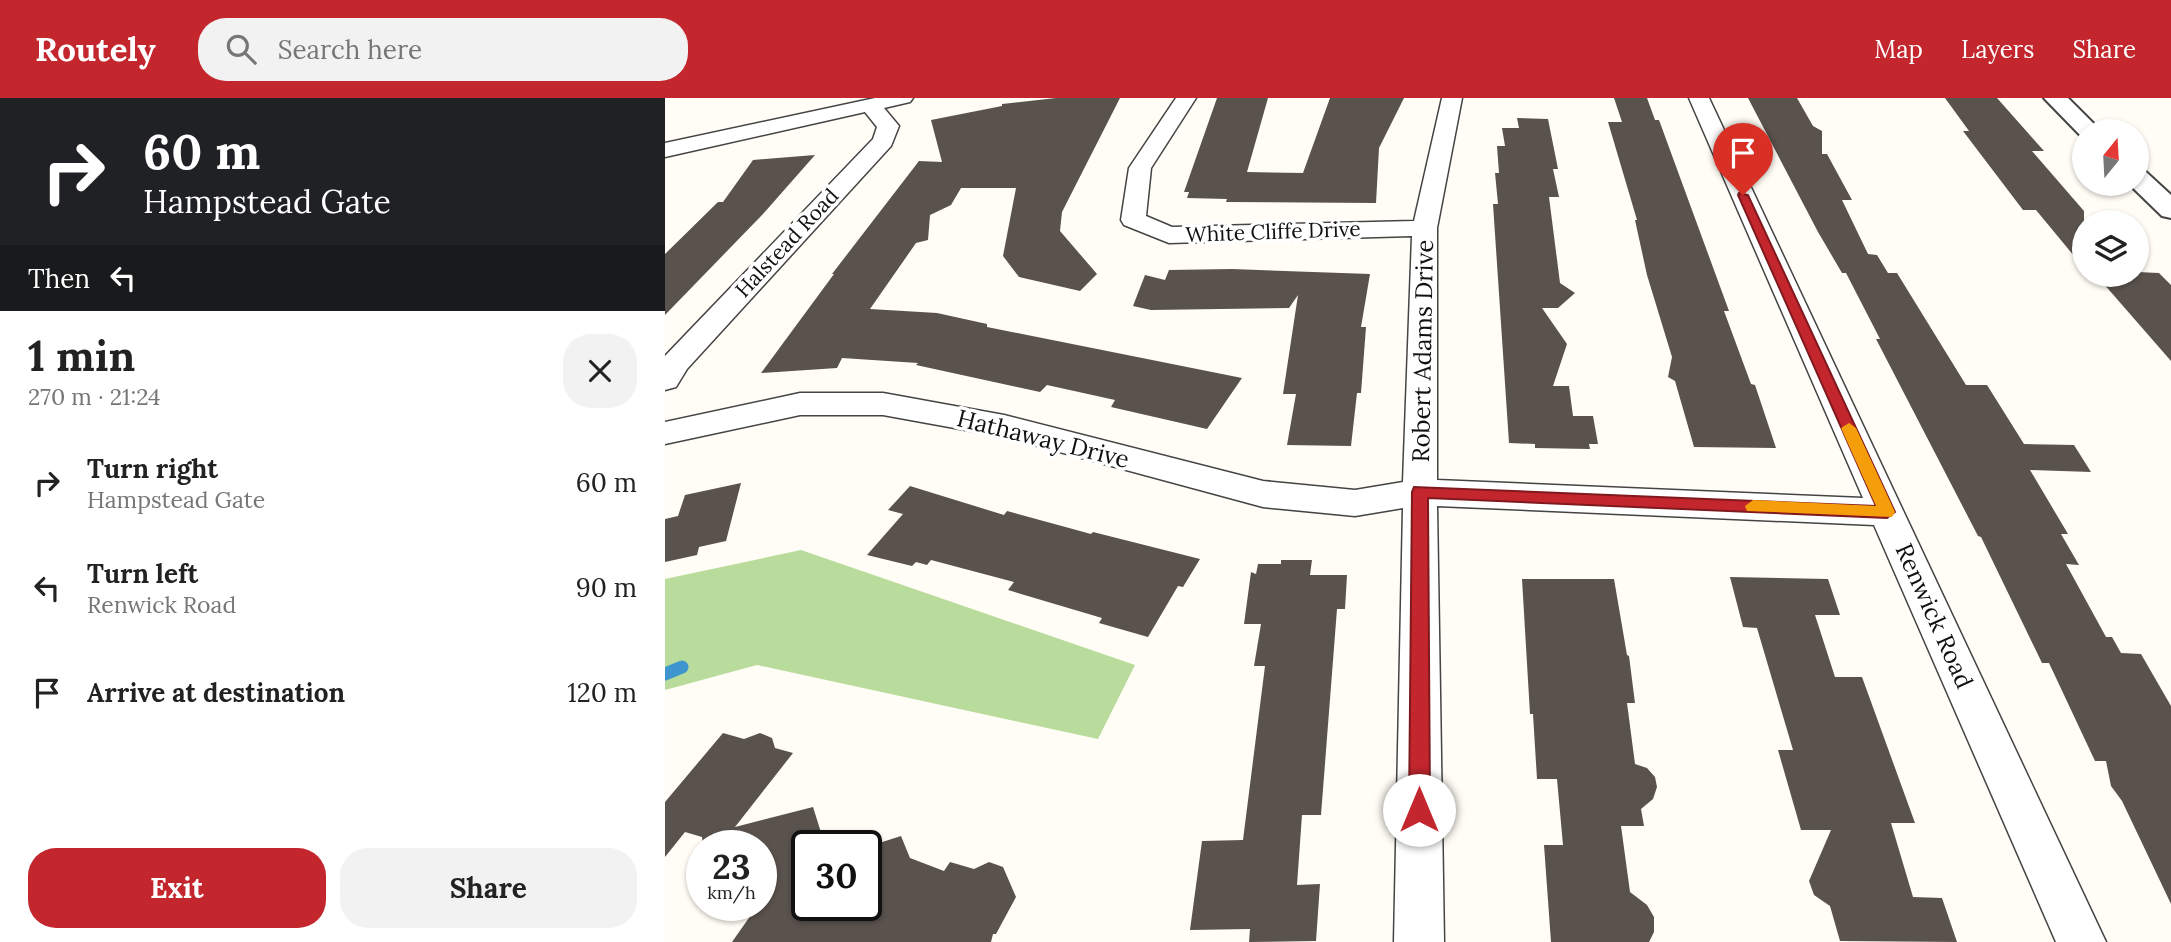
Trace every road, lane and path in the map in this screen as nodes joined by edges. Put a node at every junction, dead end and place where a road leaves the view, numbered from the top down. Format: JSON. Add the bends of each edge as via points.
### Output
{"nodes":[{"id":1,"x":903,"y":98,"type":"edge"},
{"id":2,"x":1185,"y":98,"type":"edge"},
{"id":3,"x":1452,"y":98,"type":"edge"},
{"id":4,"x":1699,"y":98,"type":"edge"},
{"id":5,"x":2055,"y":98,"type":"edge"},
{"id":6,"x":870,"y":105,"type":"junction"},
{"id":7,"x":2077,"y":119,"type":"edge"},
{"id":8,"x":665,"y":150,"type":"edge"},
{"id":9,"x":2149,"y":189,"type":"edge"},
{"id":10,"x":2171,"y":210,"type":"edge"},
{"id":11,"x":1425,"y":228,"type":"junction"},
{"id":12,"x":665,"y":380,"type":"edge"},
{"id":13,"x":665,"y":433,"type":"edge"},
{"id":14,"x":1420,"y":492,"type":"junction"},
{"id":15,"x":1887,"y":512,"type":"junction"},
{"id":16,"x":1419,"y":942,"type":"edge"},
{"id":17,"x":2081,"y":942,"type":"edge"}],
"edges":[{"from":1,"to":6,"type":"street"},
{"from":2,"to":11,"type":"street","name":"White Cliffe Drive","via":[[1140,168],[1133,220],[1170,235]]},
{"from":3,"to":11,"type":"street","name":"Robert Adams Drive"},
{"from":4,"to":15,"type":"street","name":"Renwick Road"},
{"from":5,"to":7,"type":"street"},
{"from":6,"to":8,"type":"street"},
{"from":6,"to":12,"type":"street","name":"Halstead Road","via":[[888,126],[883,141],[675,363]]},
{"from":9,"to":10,"type":"street"},
{"from":11,"to":14,"type":"street","name":"Robert Adams Drive"},
{"from":13,"to":14,"type":"street","name":"Hathaway Drive","via":[[800,404],[883,404],[1004,426],[1263,494],[1355,503]]},
{"from":14,"to":15,"type":"street","name":"Hathaway Drive"},
{"from":14,"to":16,"type":"street","name":"Robert Adams Drive"},
{"from":15,"to":17,"type":"street","name":"Renwick Road"}]}
